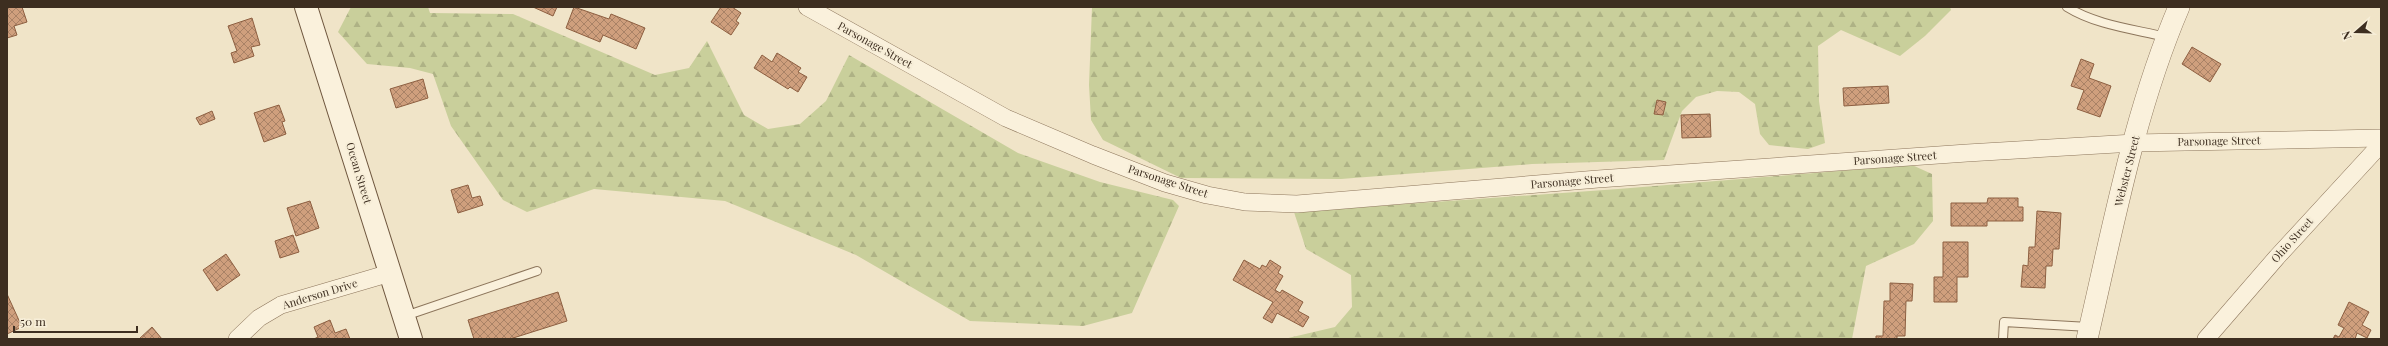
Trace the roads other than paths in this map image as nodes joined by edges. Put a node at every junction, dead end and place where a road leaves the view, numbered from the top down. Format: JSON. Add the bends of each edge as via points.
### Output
{"nodes":[{"id":1,"x":306,"y":7,"type":"edge"},
{"id":2,"x":807,"y":7,"type":"edge"},
{"id":3,"x":2067,"y":7,"type":"edge"},
{"id":4,"x":2179,"y":7,"type":"edge"},
{"id":5,"x":2167,"y":37,"type":"junction"},
{"id":6,"x":2381,"y":138,"type":"edge"},
{"id":7,"x":2134,"y":143,"type":"junction"},
{"id":8,"x":2381,"y":144,"type":"edge"},
{"id":9,"x":537,"y":271,"type":"dead end"},
{"id":10,"x":390,"y":273,"type":"junction"},
{"id":11,"x":404,"y":316,"type":"junction"},
{"id":12,"x":2089,"y":333,"type":"edge"},
{"id":13,"x":237,"y":339,"type":"edge"},
{"id":14,"x":411,"y":339,"type":"edge"},
{"id":15,"x":2003,"y":339,"type":"edge"},
{"id":16,"x":2206,"y":339,"type":"edge"}],
"edges":[{"from":1,"to":10,"type":"main road","name":"Ocean Street"},
{"from":2,"to":7,"type":"street","name":"Parsonage Street","via":[[1006,118],[1165,183],[1245,202],[1298,204],[1765,167]]},
{"from":3,"to":5,"type":"lane","via":[[2113,25]]},
{"from":4,"to":5,"type":"street","name":"Webster Street"},
{"from":5,"to":7,"type":"street","name":"Webster Street"},
{"from":6,"to":7,"type":"street","name":"Parsonage Street"},
{"from":7,"to":12,"type":"street","name":"Webster Street"},
{"from":8,"to":16,"type":"street","name":"Ohio Street"},
{"from":9,"to":11,"type":"lane"},
{"from":10,"to":11,"type":"main road","name":"Ocean Street"},
{"from":10,"to":13,"type":"street","name":"Anderson Drive","via":[[280,305],[259,318]]},
{"from":11,"to":14,"type":"main road","name":"Ocean Street"},
{"from":12,"to":15,"type":"lane","via":[[2004,322]]}]}
